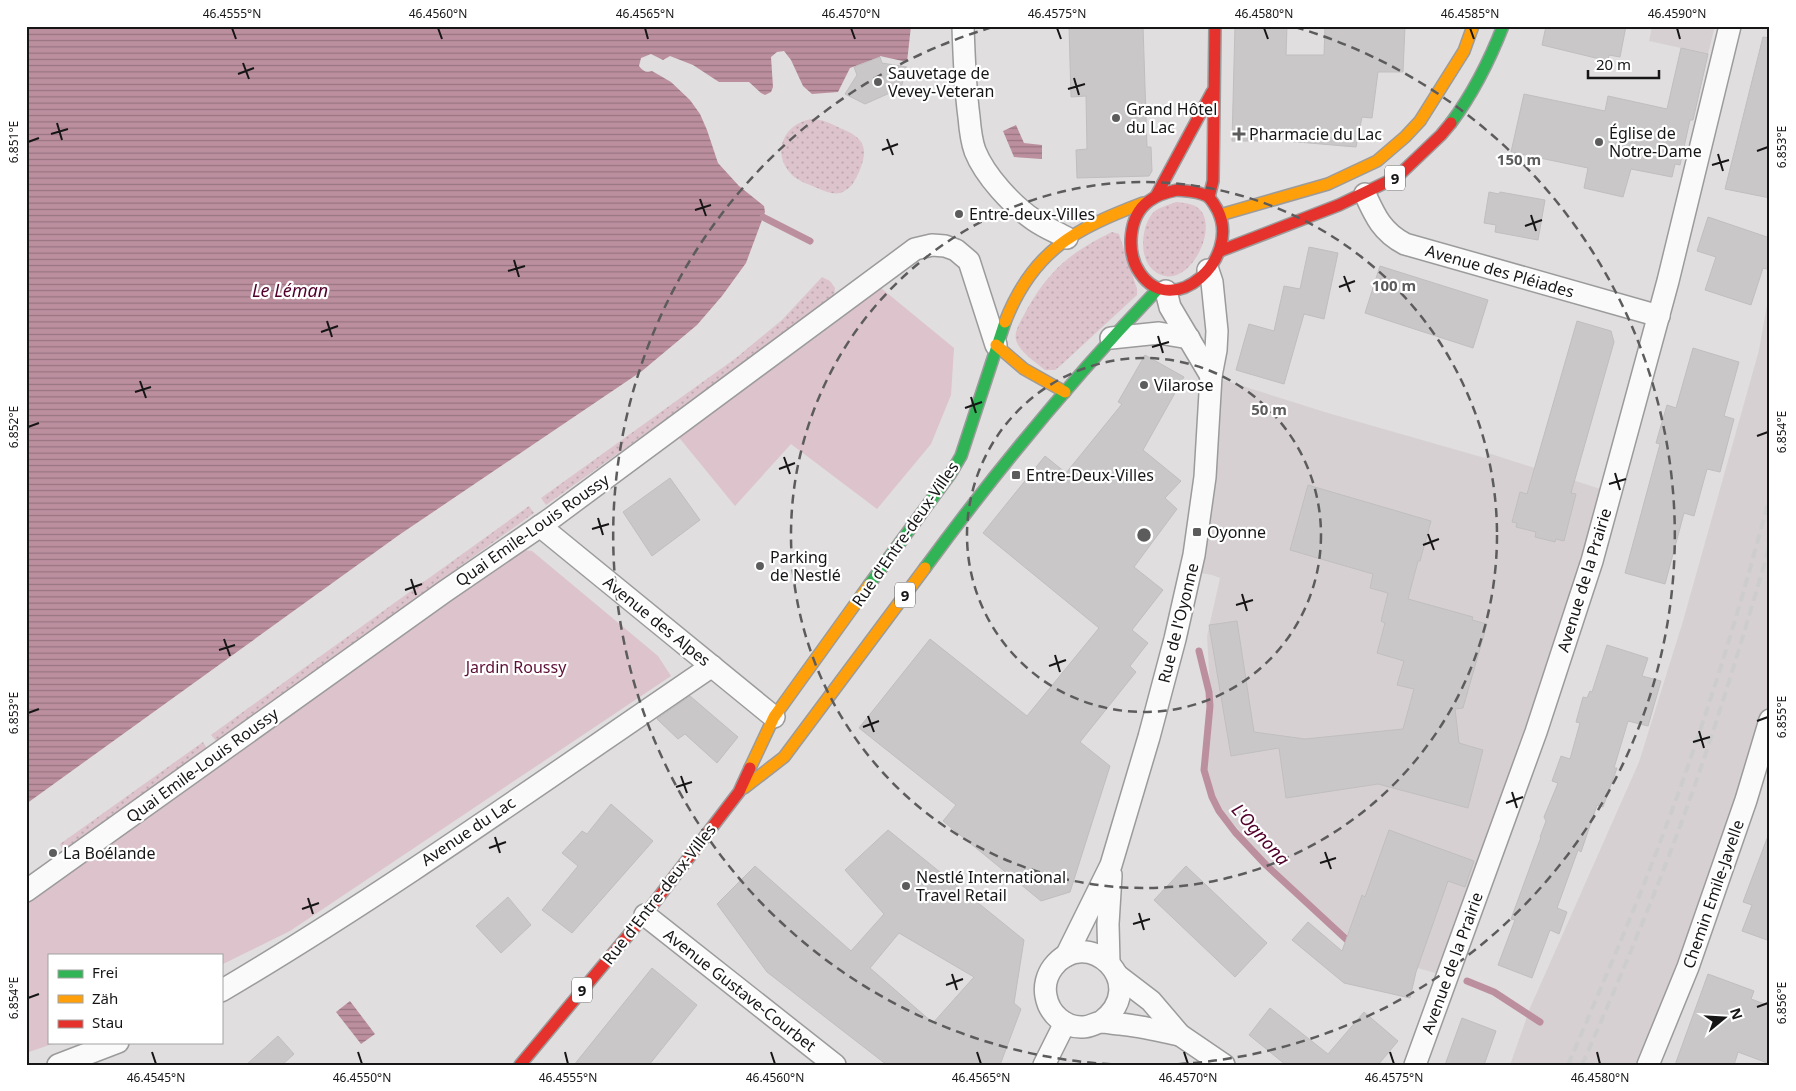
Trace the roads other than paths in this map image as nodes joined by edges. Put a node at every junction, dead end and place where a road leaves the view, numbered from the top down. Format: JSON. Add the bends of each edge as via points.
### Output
{"nodes":[{"id":1,"x":963,"y":26,"type":"edge"},
{"id":2,"x":1215,"y":26,"type":"edge"},
{"id":3,"x":1473,"y":26,"type":"edge"},
{"id":4,"x":1503,"y":26,"type":"edge"},
{"id":5,"x":1730,"y":26,"type":"edge"},
{"id":6,"x":1214,"y":88,"type":"junction"},
{"id":7,"x":1212,"y":181,"type":"junction"},
{"id":8,"x":1224,"y":190,"type":"dead end"},
{"id":9,"x":1365,"y":194,"type":"junction"},
{"id":10,"x":1156,"y":196,"type":"junction"},
{"id":11,"x":1210,"y":197,"type":"junction"},
{"id":12,"x":1238,"y":198,"type":"dead end"},
{"id":13,"x":1143,"y":203,"type":"junction"},
{"id":14,"x":1253,"y":205,"type":"junction"},
{"id":15,"x":1220,"y":215,"type":"junction"},
{"id":16,"x":1067,"y":238,"type":"junction"},
{"id":17,"x":1220,"y":251,"type":"junction"},
{"id":18,"x":1208,"y":270,"type":"junction"},
{"id":19,"x":1161,"y":290,"type":"junction"},
{"id":20,"x":1659,"y":316,"type":"junction"},
{"id":21,"x":1111,"y":338,"type":"junction"},
{"id":22,"x":1189,"y":338,"type":"junction"},
{"id":23,"x":996,"y":344,"type":"junction"},
{"id":24,"x":1210,"y":376,"type":"junction"},
{"id":25,"x":1065,"y":392,"type":"junction"},
{"id":26,"x":540,"y":526,"type":"junction"},
{"id":27,"x":712,"y":666,"type":"junction"},
{"id":28,"x":774,"y":717,"type":"junction"},
{"id":29,"x":1770,"y":720,"type":"edge"},
{"id":30,"x":739,"y":792,"type":"junction"},
{"id":31,"x":1111,"y":864,"type":"junction"},
{"id":32,"x":26,"y":891,"type":"edge"},
{"id":33,"x":645,"y":915,"type":"junction"},
{"id":34,"x":1066,"y":956,"type":"junction"},
{"id":35,"x":1113,"y":969,"type":"junction"},
{"id":36,"x":222,"y":990,"type":"edge"},
{"id":37,"x":1101,"y":1022,"type":"junction"},
{"id":38,"x":1064,"y":1023,"type":"junction"},
{"id":39,"x":1180,"y":1035,"type":"junction"},
{"id":40,"x":113,"y":1044,"type":"edge"},
{"id":41,"x":67,"y":1063,"type":"edge"},
{"id":42,"x":520,"y":1065,"type":"edge"},
{"id":43,"x":834,"y":1065,"type":"edge"},
{"id":44,"x":1044,"y":1065,"type":"edge"},
{"id":45,"x":1224,"y":1065,"type":"edge"},
{"id":46,"x":1415,"y":1065,"type":"edge"},
{"id":47,"x":1648,"y":1065,"type":"edge"}],
"edges":[{"from":1,"to":16,"type":"street","via":[[967,101],[971,135],[978,158],[992,180],[1020,208],[1034,220]]},
{"from":2,"to":6,"type":"main road"},
{"from":3,"to":14,"type":"main road","number":"9","via":[[1464,51],[1420,121],[1377,160],[1345,178]]},
{"from":4,"to":9,"type":"main road","number":"9","via":[[1474,90],[1441,135],[1397,177]]},
{"from":5,"to":20,"type":"street","name":"Avenue de la Prairie"},
{"from":6,"to":7,"type":"main road"},
{"from":6,"to":10,"type":"main road"},
{"from":7,"to":8,"type":"main road"},
{"from":7,"to":11,"type":"main road"},
{"from":9,"to":17,"type":"main road","number":"9"},
{"from":9,"to":20,"type":"street","name":"Avenue des Pléiades","via":[[1380,224],[1391,237],[1405,244]]},
{"from":10,"to":11,"type":"main road","via":[[1178,190]]},
{"from":10,"to":13,"type":"main road"},
{"from":11,"to":15,"type":"main road"},
{"from":12,"to":14,"type":"main road"},
{"from":13,"to":16,"type":"main road","name":"Rue d'Entre-deux-Villes","number":"9","via":[[1110,215]]},
{"from":13,"to":19,"type":"main road","via":[[1133,225],[1132,253],[1143,278]]},
{"from":14,"to":15,"type":"main road","number":"9"},
{"from":15,"to":17,"type":"main road","via":[[1223,232]]},
{"from":16,"to":23,"type":"main road","name":"Rue d'Entre-deux-Villes","number":"9","via":[[1038,264],[1018,292]]},
{"from":17,"to":18,"type":"main road"},
{"from":18,"to":19,"type":"main road","via":[[1181,290]]},
{"from":18,"to":24,"type":"street","name":"Rue de l'Oyonne","via":[[1216,330],[1216,350]]},
{"from":19,"to":21,"type":"main road","name":"Rue d'Entre-deux-Villes","number":"9"},
{"from":19,"to":22,"type":"street"},
{"from":20,"to":46,"type":"street","name":"Avenue de la Prairie","via":[[1592,560],[1536,732]]},
{"from":21,"to":22,"type":"street","via":[[1159,332]]},
{"from":21,"to":25,"type":"main road","name":"Rue d'Entre-deux-Villes","number":"9"},
{"from":22,"to":24,"type":"street"},
{"from":23,"to":25,"type":"main road","via":[[1024,369]]},
{"from":23,"to":26,"type":"street","name":"Quai Emile-Louis Roussy","via":[[969,261],[945,246],[915,249]]},
{"from":23,"to":28,"type":"main road","name":"Rue d'Entre-deux-Villes","number":"9","via":[[965,446],[951,473]]},
{"from":24,"to":31,"type":"street","name":"Rue de l'Oyonne","via":[[1205,477],[1194,555],[1149,737]]},
{"from":25,"to":30,"type":"main road","name":"Rue d'Entre-deux-Villes","number":"9","via":[[937,551],[784,757]]},
{"from":26,"to":27,"type":"street","name":"Avenue des Alpes"},
{"from":26,"to":32,"type":"street","name":"Quai Emile-Louis Roussy"},
{"from":27,"to":28,"type":"street","name":"Avenue des Alpes"},
{"from":27,"to":36,"type":"street","name":"Avenue du Lac","via":[[406,874]]},
{"from":28,"to":30,"type":"main road","name":"Rue d'Entre-deux-Villes","number":"9"},
{"from":29,"to":47,"type":"street","name":"Chemin Emile-Javelle","via":[[1688,967]]},
{"from":30,"to":33,"type":"main road","name":"Rue d'Entre-deux-Villes","number":"9"},
{"from":31,"to":34,"type":"street","name":"Rue de l'Oyonne"},
{"from":31,"to":35,"type":"street","name":"Rue de l'Oyonne","via":[[1108,924]]},
{"from":33,"to":42,"type":"main road","name":"Rue d'Entre-deux-Villes","number":"9"},
{"from":33,"to":43,"type":"street","name":"Avenue Gustave-Courbet"},
{"from":34,"to":35,"type":"street","via":[[1093,953]]},
{"from":34,"to":38,"type":"street","via":[[1056,962],[1046,983],[1049,1006]]},
{"from":35,"to":37,"type":"street","via":[[1120,993],[1118,1002]]},
{"from":35,"to":39,"type":"street","via":[[1151,1001]]},
{"from":37,"to":38,"type":"street","via":[[1083,1028]]},
{"from":37,"to":39,"type":"street"},
{"from":38,"to":44,"type":"street"},
{"from":39,"to":45,"type":"street"},
{"from":40,"to":41,"type":"street"}]}
